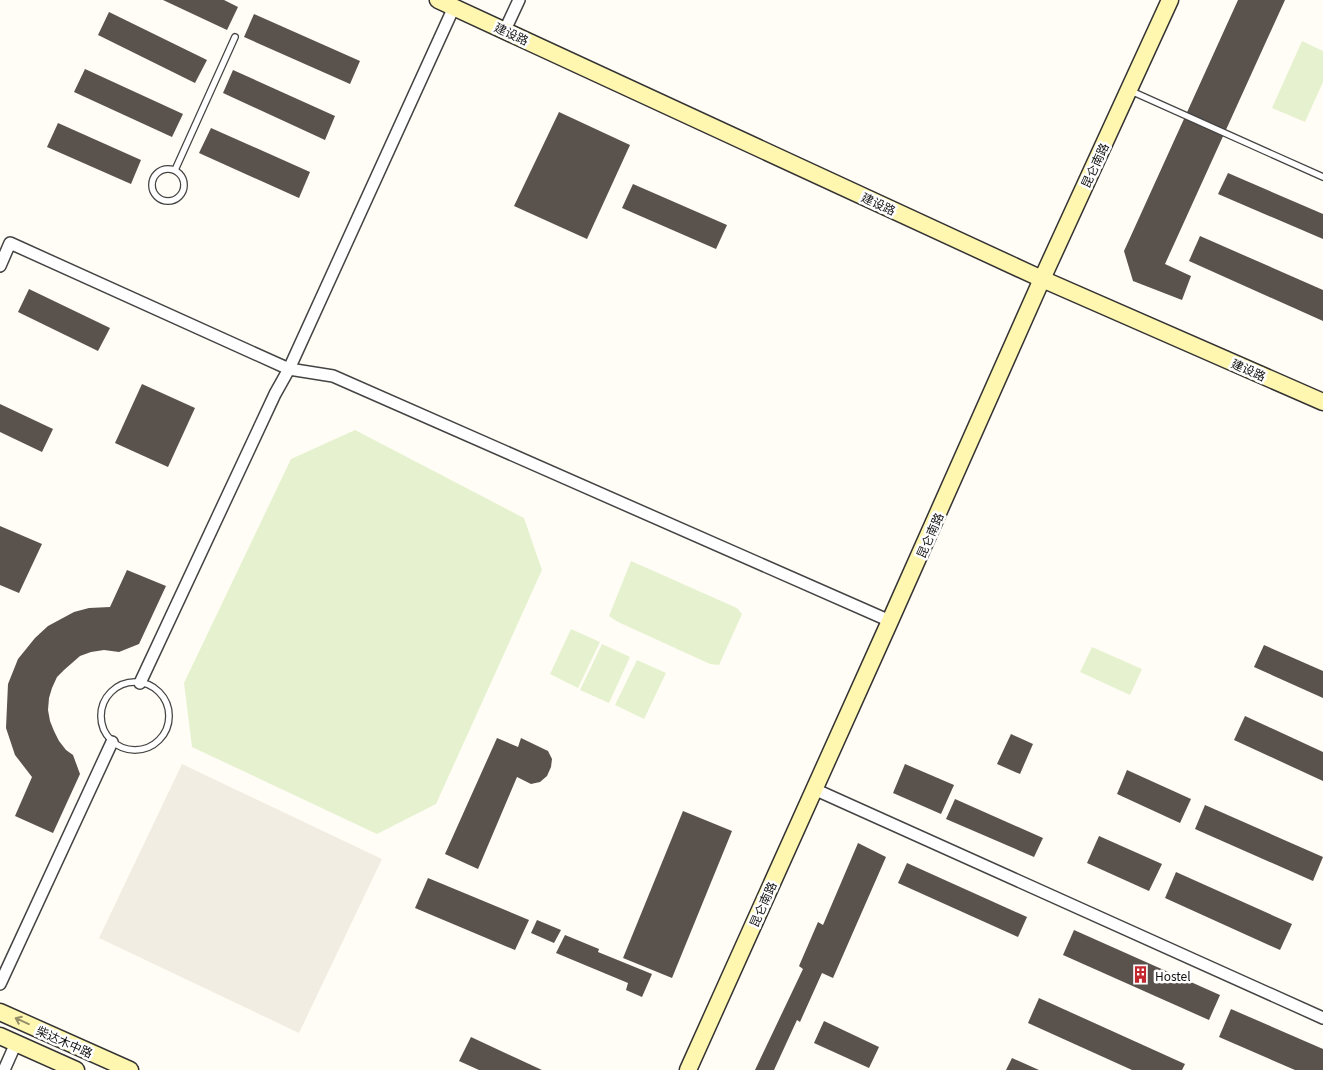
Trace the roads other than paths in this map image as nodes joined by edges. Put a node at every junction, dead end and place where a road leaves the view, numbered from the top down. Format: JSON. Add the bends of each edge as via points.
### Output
{"nodes":[{"id":1,"x":438,"y":0,"type":"edge"},
{"id":2,"x":519,"y":0,"type":"edge"},
{"id":3,"x":1170,"y":0,"type":"edge"},
{"id":4,"x":454,"y":7,"type":"junction"},
{"id":5,"x":506,"y":30,"type":"junction"},
{"id":6,"x":235,"y":37,"type":"dead end"},
{"id":7,"x":1129,"y":90,"type":"junction"},
{"id":8,"x":175,"y":170,"type":"junction"},
{"id":9,"x":1323,"y":177,"type":"edge"},
{"id":10,"x":0,"y":266,"type":"edge"},
{"id":11,"x":1042,"y":279,"type":"junction"},
{"id":12,"x":289,"y":369,"type":"junction"},
{"id":13,"x":1323,"y":402,"type":"edge"},
{"id":14,"x":890,"y":621,"type":"junction"},
{"id":15,"x":140,"y":682,"type":"junction"},
{"id":16,"x":112,"y":742,"type":"junction"},
{"id":17,"x":814,"y":789,"type":"junction"},
{"id":18,"x":0,"y":984,"type":"edge"},
{"id":19,"x":0,"y":1012,"type":"edge"},
{"id":20,"x":1323,"y":1018,"type":"edge"},
{"id":21,"x":0,"y":1036,"type":"edge"},
{"id":22,"x":16,"y":1043,"type":"junction"},
{"id":23,"x":4,"y":1070,"type":"edge"},
{"id":24,"x":76,"y":1070,"type":"edge"},
{"id":25,"x":130,"y":1070,"type":"edge"},
{"id":26,"x":688,"y":1070,"type":"edge"}],
"edges":[{"from":1,"to":4,"type":"main road","name":"建设路"},
{"from":2,"to":5,"type":"street"},
{"from":3,"to":7,"type":"main road","name":"昆仑南路"},
{"from":4,"to":5,"type":"main road","name":"建设路"},
{"from":4,"to":12,"type":"street"},
{"from":5,"to":11,"type":"main road","name":"建设路"},
{"from":6,"to":8,"type":"lane"},
{"from":7,"to":9,"type":"lane"},
{"from":7,"to":11,"type":"main road","name":"昆仑南路"},
{"from":8,"to":8,"type":"lane","via":[[162,170],[153,178],[152,191],[160,200],[173,201],[182,192],[183,180]]},
{"from":10,"to":12,"type":"street","via":[[10,243]]},
{"from":11,"to":13,"type":"main road","name":"建设路"},
{"from":11,"to":14,"type":"main road","name":"昆仑南路"},
{"from":12,"to":14,"type":"street","via":[[333,376]]},
{"from":12,"to":15,"type":"street"},
{"from":14,"to":17,"type":"main road","name":"昆仑南路"},
{"from":15,"to":16,"type":"lane","via":[[122,684],[103,702],[102,728]]},
{"from":15,"to":16,"type":"lane","via":[[160,693],[167,704],[166,731],[147,749],[134,751]]},
{"from":16,"to":18,"type":"street"},
{"from":17,"to":20,"type":"street"},
{"from":17,"to":26,"type":"main road","name":"昆仑南路"},
{"from":25,"to":19,"type":"main road","name":"柴达木中路","one_way":true},
{"from":21,"to":22,"type":"main road","name":"柴达木中路"},
{"from":22,"to":23,"type":"street"},
{"from":22,"to":24,"type":"main road","name":"柴达木中路"}]}
